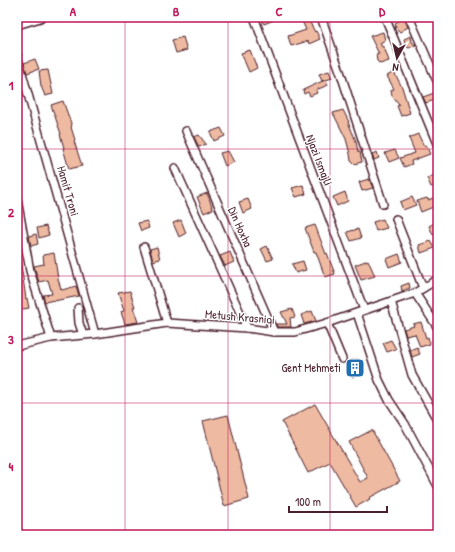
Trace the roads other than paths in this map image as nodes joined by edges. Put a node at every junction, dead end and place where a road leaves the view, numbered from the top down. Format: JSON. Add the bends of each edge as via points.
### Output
{"nodes":[{"id":1,"x":40,"y":17,"type":"edge"},
{"id":2,"x":254,"y":17,"type":"edge"},
{"id":3,"x":321,"y":17,"type":"edge"},
{"id":4,"x":385,"y":17,"type":"edge"},
{"id":5,"x":409,"y":17,"type":"edge"},
{"id":6,"x":17,"y":24,"type":"edge"},
{"id":7,"x":17,"y":55,"type":"edge"},
{"id":8,"x":438,"y":83,"type":"edge"},
{"id":9,"x":186,"y":131,"type":"dead end"},
{"id":10,"x":438,"y":146,"type":"edge"},
{"id":11,"x":175,"y":168,"type":"dead end"},
{"id":12,"x":17,"y":200,"type":"edge"},
{"id":13,"x":383,"y":204,"type":"dead end"},
{"id":14,"x":396,"y":219,"type":"dead end"},
{"id":15,"x":144,"y":246,"type":"dead end"},
{"id":16,"x":438,"y":279,"type":"edge"},
{"id":17,"x":424,"y":288,"type":"junction"},
{"id":18,"x":415,"y":293,"type":"junction"},
{"id":19,"x":391,"y":301,"type":"junction"},
{"id":20,"x":78,"y":308,"type":"dead end"},
{"id":21,"x":361,"y":312,"type":"junction"},
{"id":22,"x":167,"y":323,"type":"junction"},
{"id":23,"x":327,"y":323,"type":"junction"},
{"id":24,"x":247,"y":328,"type":"junction"},
{"id":25,"x":438,"y":328,"type":"edge"},
{"id":26,"x":274,"y":332,"type":"junction"},
{"id":27,"x":95,"y":334,"type":"junction"},
{"id":28,"x":84,"y":336,"type":"junction"},
{"id":29,"x":51,"y":338,"type":"junction"},
{"id":30,"x":17,"y":346,"type":"edge"},
{"id":31,"x":342,"y":359,"type":"dead end"},
{"id":32,"x":438,"y":420,"type":"edge"},
{"id":33,"x":438,"y":486,"type":"edge"}],
"edges":[{"from":1,"to":6,"type":"street"},
{"from":2,"to":21,"type":"street","name":"Njazi Ismajli"},
{"from":3,"to":13,"type":"street"},
{"from":4,"to":10,"type":"street"},
{"from":5,"to":8,"type":"street"},
{"from":7,"to":27,"type":"street","name":"Hamit Troni"},
{"from":9,"to":26,"type":"street","name":"Din Hoxha"},
{"from":11,"to":24,"type":"street"},
{"from":12,"to":29,"type":"street","via":[[30,271]]},
{"from":14,"to":17,"type":"street"},
{"from":15,"to":22,"type":"street"},
{"from":16,"to":17,"type":"street","name":"Metush Krasniqi"},
{"from":17,"to":18,"type":"street","name":"Metush Krasniqi"},
{"from":18,"to":19,"type":"street","name":"Metush Krasniqi"},
{"from":18,"to":25,"type":"street"},
{"from":19,"to":21,"type":"street","name":"Metush Krasniqi"},
{"from":19,"to":32,"type":"street","via":[[412,375]]},
{"from":20,"to":28,"type":"street","via":[[79,323]]},
{"from":21,"to":23,"type":"street","name":"Metush Krasniqi"},
{"from":21,"to":33,"type":"street","name":"Njazi Ismajli","via":[[379,380]]},
{"from":22,"to":24,"type":"street","name":"Metush Krasniqi"},
{"from":22,"to":27,"type":"street","name":"Metush Krasniqi"},
{"from":23,"to":26,"type":"street","name":"Metush Krasniqi","via":[[295,332]]},
{"from":23,"to":31,"type":"street"},
{"from":24,"to":26,"type":"street","name":"Metush Krasniqi"},
{"from":27,"to":28,"type":"street","name":"Metush Krasniqi"},
{"from":28,"to":29,"type":"street","name":"Metush Krasniqi"},
{"from":29,"to":30,"type":"street","name":"Metush Krasniqi"}]}
